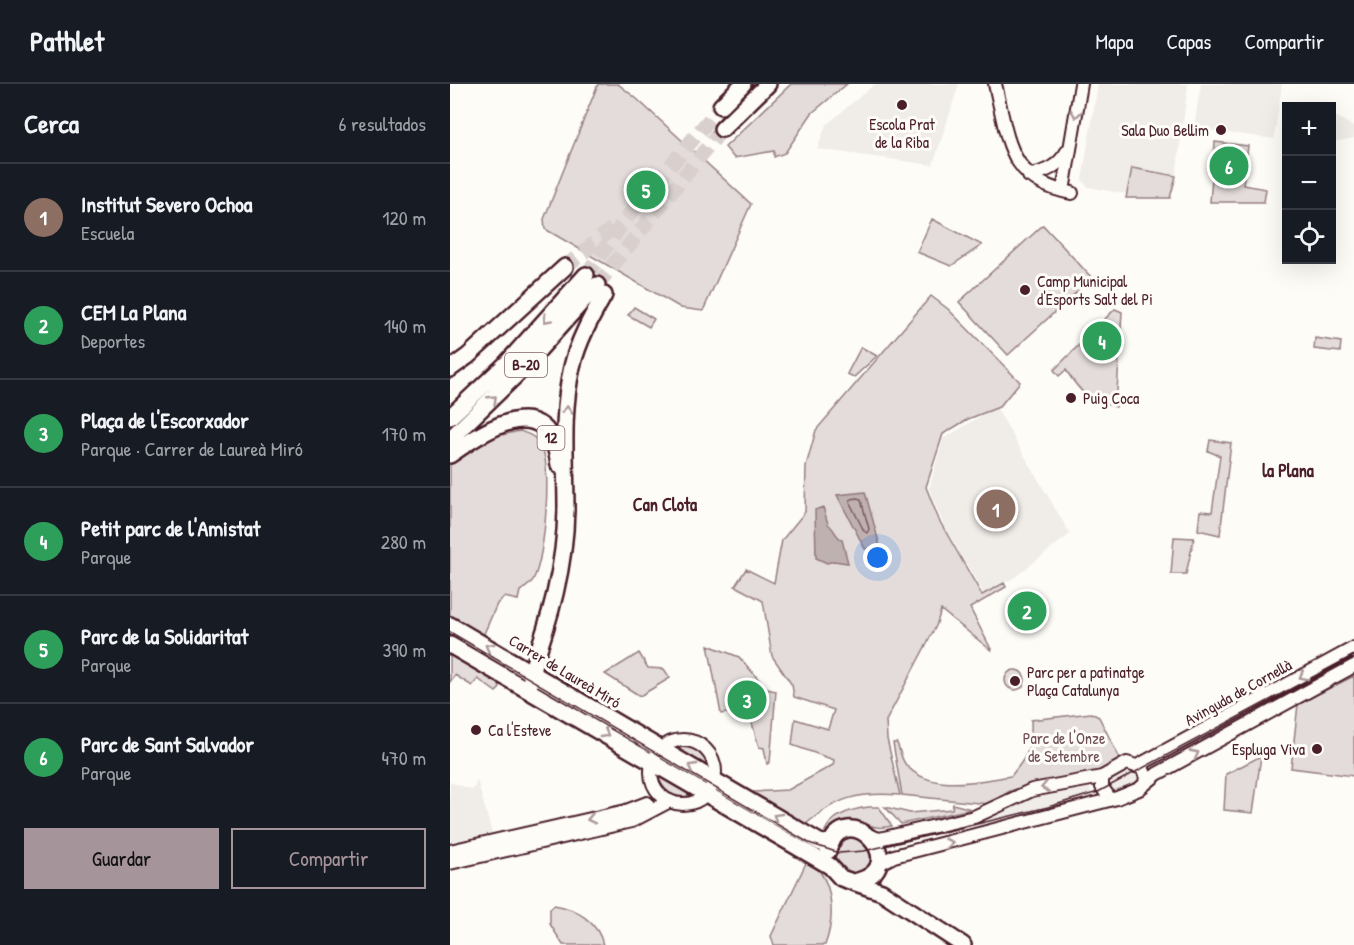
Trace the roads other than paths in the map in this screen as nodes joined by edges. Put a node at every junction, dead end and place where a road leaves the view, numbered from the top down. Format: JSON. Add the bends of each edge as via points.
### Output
{"nodes":[{"id":1,"x":733,"y":84,"type":"edge"},
{"id":2,"x":743,"y":84,"type":"edge"},
{"id":3,"x":768,"y":84,"type":"edge"},
{"id":4,"x":995,"y":84,"type":"edge"},
{"id":5,"x":1081,"y":84,"type":"edge"},
{"id":6,"x":722,"y":129,"type":"tunnel mouth"},
{"id":7,"x":1071,"y":143,"type":"junction"},
{"id":8,"x":1029,"y":176,"type":"junction"},
{"id":9,"x":565,"y":267,"type":"tunnel mouth"},
{"id":10,"x":596,"y":285,"type":"junction"},
{"id":11,"x":450,"y":369,"type":"edge"},
{"id":12,"x":450,"y":417,"type":"edge"},
{"id":13,"x":450,"y":439,"type":"edge"},
{"id":14,"x":450,"y":455,"type":"edge"},
{"id":15,"x":566,"y":510,"type":"junction"},
{"id":16,"x":450,"y":625,"type":"edge"},
{"id":17,"x":450,"y":645,"type":"edge"},
{"id":18,"x":1354,"y":648,"type":"edge"},
{"id":19,"x":1354,"y":666,"type":"edge"},
{"id":20,"x":531,"y":672,"type":"junction"},
{"id":21,"x":534,"y":693,"type":"junction"},
{"id":22,"x":661,"y":749,"type":"junction"},
{"id":23,"x":653,"y":762,"type":"junction"},
{"id":24,"x":1139,"y":765,"type":"junction"},
{"id":25,"x":1102,"y":777,"type":"junction"},
{"id":26,"x":652,"y":782,"type":"junction"},
{"id":27,"x":1145,"y":783,"type":"junction"},
{"id":28,"x":711,"y":788,"type":"junction"},
{"id":29,"x":1110,"y":799,"type":"junction"},
{"id":30,"x":670,"y":801,"type":"junction"},
{"id":31,"x":647,"y":803,"type":"junction"},
{"id":32,"x":626,"y":821,"type":"junction"},
{"id":33,"x":870,"y":836,"type":"junction"},
{"id":34,"x":832,"y":842,"type":"junction"},
{"id":35,"x":450,"y":852,"type":"edge"},
{"id":36,"x":450,"y":863,"type":"edge"},
{"id":37,"x":824,"y":863,"type":"junction"},
{"id":38,"x":877,"y":867,"type":"junction"},
{"id":39,"x":854,"y":882,"type":"junction"},
{"id":40,"x":882,"y":892,"type":"junction"},
{"id":41,"x":963,"y":945,"type":"edge"}],
"edges":[{"from":1,"to":2,"type":"main road","via":[[721,106]]},
{"from":3,"to":6,"type":"main road"},
{"from":4,"to":8,"type":"street","via":[[1012,151]]},
{"from":5,"to":7,"type":"street","one_way":true},
{"from":7,"to":8,"type":"street","via":[[1056,166]]},
{"from":7,"to":8,"type":"street","via":[[1067,192]]},
{"from":9,"to":11,"type":"main road"},
{"from":10,"to":12,"type":"main road","number":"B-20","one_way":true},
{"from":13,"to":10,"type":"main road","number":"B-20","one_way":true,"via":[[518,374]]},
{"from":15,"to":10,"type":"main road","one_way":true,"via":[[566,423],[571,368]]},
{"from":14,"to":15,"type":"main road","number":"12","via":[[502,424],[532,421],[549,434],[555,445]]},
{"from":15,"to":20,"type":"main road","via":[[559,584]]},
{"from":20,"to":16,"type":"main road","name":"Carrer de Laureà Miró","one_way":true},
{"from":17,"to":21,"type":"main road","name":"Carrer de Laureà Miró"},
{"from":18,"to":24,"type":"street","name":"Avinguda de Cornellà","one_way":true},
{"from":27,"to":19,"type":"street","name":"Avinguda de Cornellà","one_way":true},
{"from":20,"to":21,"type":"main road"},
{"from":20,"to":22,"type":"main road","name":"Carrer de Laureà Miró"},
{"from":21,"to":23,"type":"main road","name":"Carrer de Laureà Miró","one_way":true},
{"from":22,"to":23,"type":"street"},
{"from":28,"to":22,"type":"main road","name":"Carrer de Laureà Miró","one_way":true},
{"from":22,"to":28,"type":"street","via":[[679,741],[699,744],[714,761]]},
{"from":23,"to":26,"type":"street"},
{"from":23,"to":28,"type":"main road","name":"Carrer de Laureà Miró"},
{"from":24,"to":25,"type":"street","name":"Avinguda de Cornellà","via":[[1127,763]]},
{"from":24,"to":27,"type":"street","via":[[1146,776]]},
{"from":25,"to":29,"type":"street","via":[[1102,788]]},
{"from":25,"to":33,"type":"street","name":"Avinguda de Cornellà","one_way":true,"via":[[1032,790],[974,817],[879,839]]},
{"from":26,"to":30,"type":"street","via":[[659,794]]},
{"from":26,"to":31,"type":"street","via":[[653,794]]},
{"from":27,"to":29,"type":"street","name":"Avinguda de Cornellà","via":[[1133,792]]},
{"from":28,"to":30,"type":"street","via":[[698,802],[686,805]]},
{"from":34,"to":28,"type":"main road","name":"Carrer de Laureà Miró","one_way":true,"via":[[825,844],[743,798]]},
{"from":28,"to":37,"type":"main road","name":"Carrer de Laureà Miró","via":[[740,813]]},
{"from":38,"to":29,"type":"street","name":"Avinguda de Cornellà","one_way":true,"via":[[893,857]]},
{"from":30,"to":32,"type":"street"},
{"from":31,"to":32,"type":"street"},
{"from":31,"to":35,"type":"street","one_way":true},
{"from":32,"to":36,"type":"street"},
{"from":33,"to":34,"type":"main road","via":[[850,830]]},
{"from":33,"to":38,"type":"main road","via":[[878,849]]},
{"from":34,"to":37,"type":"main road"},
{"from":37,"to":39,"type":"main road","name":"Carrer de Laureà Miró","via":[[841,878]]},
{"from":38,"to":39,"type":"main road","via":[[869,877]]},
{"from":38,"to":40,"type":"main road"},
{"from":39,"to":40,"type":"main road","name":"Carrer de Laureà Miró"},
{"from":40,"to":41,"type":"main road","name":"Carrer de Laureà Miró"}]}
